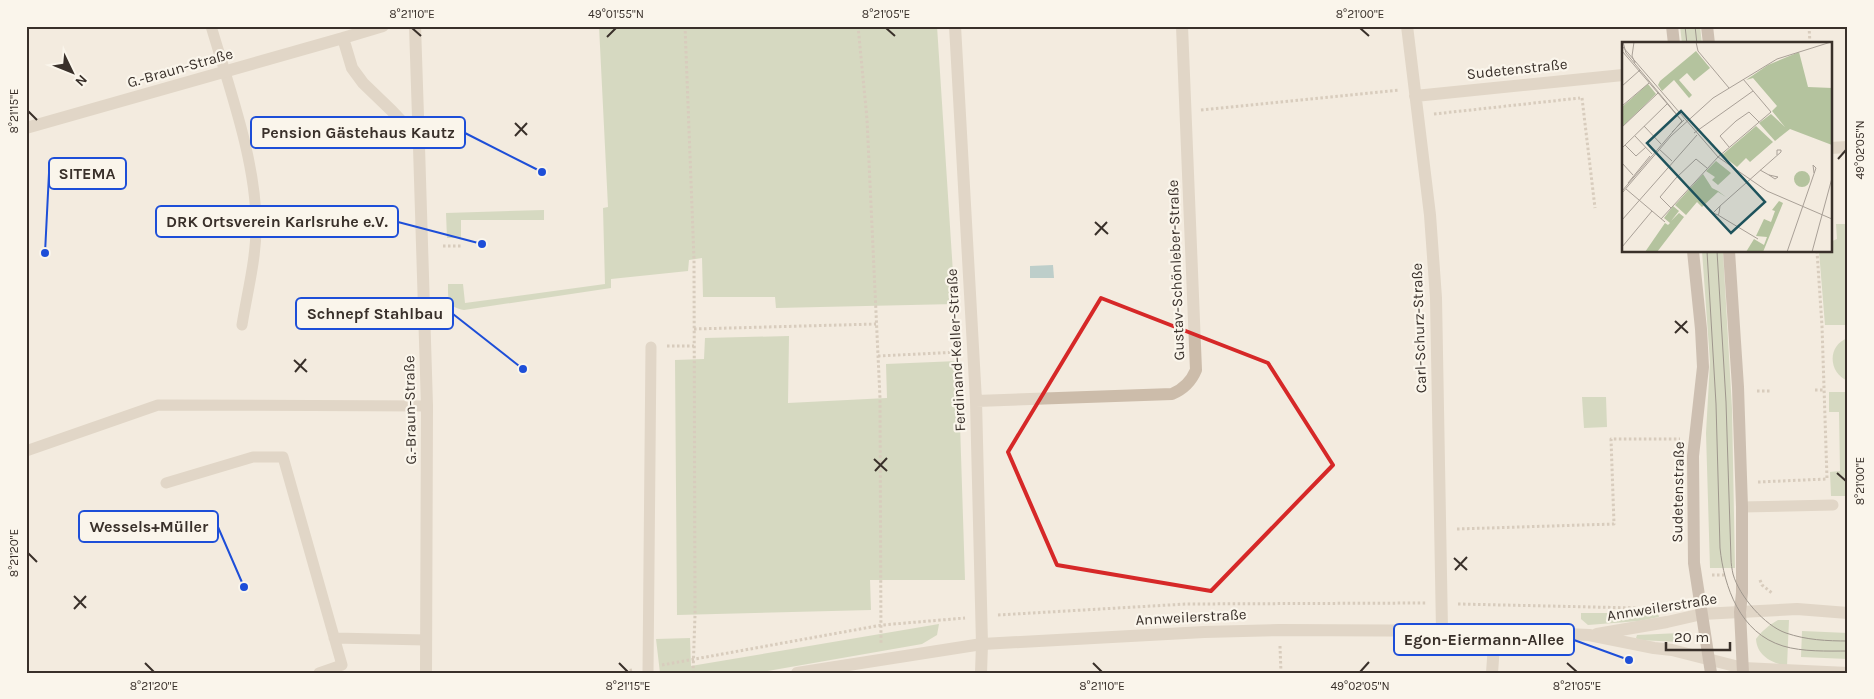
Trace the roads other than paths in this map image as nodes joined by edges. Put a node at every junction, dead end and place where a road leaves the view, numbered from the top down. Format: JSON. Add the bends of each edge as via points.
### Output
{"nodes":[{"id":1,"x":211,"y":26,"type":"edge"},
{"id":2,"x":384,"y":26,"type":"edge"},
{"id":3,"x":414,"y":26,"type":"edge"},
{"id":4,"x":955,"y":26,"type":"edge"},
{"id":5,"x":1182,"y":26,"type":"edge"},
{"id":6,"x":1407,"y":26,"type":"edge"},
{"id":7,"x":1672,"y":26,"type":"edge"},
{"id":8,"x":1707,"y":26,"type":"edge"},
{"id":9,"x":343,"y":38,"type":"junction"},
{"id":10,"x":1674,"y":42,"type":"edge"},
{"id":11,"x":1709,"y":42,"type":"edge"},
{"id":12,"x":224,"y":72,"type":"junction"},
{"id":13,"x":1622,"y":75,"type":"edge"},
{"id":14,"x":1414,"y":92,"type":"junction"},
{"id":15,"x":26,"y":128,"type":"edge"},
{"id":16,"x":419,"y":147,"type":"junction"},
{"id":17,"x":1848,"y":147,"type":"edge"},
{"id":18,"x":1832,"y":148,"type":"edge"},
{"id":19,"x":1693,"y":252,"type":"edge"},
{"id":20,"x":1728,"y":252,"type":"edge"},
{"id":21,"x":242,"y":325,"type":"dead end"},
{"id":22,"x":650,"y":347,"type":"road end"},
{"id":23,"x":976,"y":401,"type":"junction"},
{"id":24,"x":427,"y":406,"type":"junction"},
{"id":25,"x":26,"y":451,"type":"edge"},
{"id":26,"x":166,"y":483,"type":"dead end"},
{"id":27,"x":1833,"y":505,"type":"dead end"},
{"id":28,"x":1742,"y":507,"type":"junction"},
{"id":29,"x":1740,"y":612,"type":"junction"},
{"id":30,"x":1848,"y":613,"type":"edge"},
{"id":31,"x":1702,"y":614,"type":"junction"},
{"id":32,"x":1442,"y":630,"type":"junction"},
{"id":33,"x":1495,"y":631,"type":"junction"},
{"id":34,"x":1589,"y":635,"type":"junction"},
{"id":35,"x":334,"y":638,"type":"junction"},
{"id":36,"x":426,"y":640,"type":"junction"},
{"id":37,"x":982,"y":644,"type":"junction"},
{"id":38,"x":1709,"y":658,"type":"junction"},
{"id":39,"x":648,"y":670,"type":"edge"},
{"id":40,"x":1743,"y":670,"type":"edge"},
{"id":41,"x":319,"y":673,"type":"edge"},
{"id":42,"x":426,"y":673,"type":"edge"},
{"id":43,"x":797,"y":673,"type":"edge"},
{"id":44,"x":981,"y":673,"type":"edge"},
{"id":45,"x":1492,"y":673,"type":"edge"},
{"id":46,"x":1711,"y":673,"type":"edge"},
{"id":47,"x":1848,"y":673,"type":"edge"}],
"edges":[{"from":1,"to":12,"type":"lane"},
{"from":2,"to":9,"type":"street","name":"G.-Braun-Straße"},
{"from":3,"to":16,"type":"street","name":"G.-Braun-Straße"},
{"from":4,"to":23,"type":"street","name":"Ferdinand-Keller-Straße"},
{"from":5,"to":23,"type":"street","name":"Gustav-Schönleber-Straße","via":[[1196,370],[1187,385],[1172,394]]},
{"from":6,"to":14,"type":"street","name":"Carl-Schurz-Straße"},
{"from":7,"to":10,"type":"main road"},
{"from":8,"to":11,"type":"main road"},
{"from":9,"to":12,"type":"street","name":"G.-Braun-Straße"},
{"from":9,"to":16,"type":"street","name":"G.-Braun-Straße","via":[[352,68],[409,129]]},
{"from":12,"to":15,"type":"street","name":"G.-Braun-Straße"},
{"from":12,"to":21,"type":"lane","via":[[249,163],[255,205],[255,244]]},
{"from":13,"to":14,"type":"street","name":"Sudetenstraße"},
{"from":14,"to":32,"type":"street","name":"Carl-Schurz-Straße","via":[[1430,215],[1436,298]]},
{"from":16,"to":24,"type":"street","name":"G.-Braun-Straße"},
{"from":17,"to":18,"type":"street"},
{"from":19,"to":31,"type":"main road","name":"Sudetenstraße","via":[[1703,367],[1693,456],[1695,576]]},
{"from":20,"to":28,"type":"main road","via":[[1738,387]]},
{"from":22,"to":39,"type":"lane"},
{"from":23,"to":37,"type":"street","name":"Ferdinand-Keller-Straße"},
{"from":24,"to":25,"type":"lane","via":[[158,405]]},
{"from":24,"to":36,"type":"street","name":"G.-Braun-Straße"},
{"from":26,"to":35,"type":"lane","via":[[253,457],[283,457]]},
{"from":27,"to":28,"type":"lane"},
{"from":28,"to":29,"type":"main road"},
{"from":29,"to":30,"type":"street","name":"Annweilerstraße","via":[[1797,609]]},
{"from":29,"to":31,"type":"street","name":"Annweilerstraße"},
{"from":29,"to":40,"type":"main road"},
{"from":31,"to":34,"type":"street","name":"Annweilerstraße"},
{"from":31,"to":38,"type":"main road","name":"Sudetenstraße"},
{"from":32,"to":33,"type":"street","name":"Annweilerstraße"},
{"from":32,"to":37,"type":"street","name":"Annweilerstraße","via":[[1204,632]]},
{"from":33,"to":34,"type":"street","name":"Annweilerstraße"},
{"from":33,"to":45,"type":"street"},
{"from":34,"to":38,"type":"street","name":"Annweilerstraße"},
{"from":35,"to":36,"type":"lane"},
{"from":35,"to":41,"type":"lane","via":[[342,665]]},
{"from":36,"to":42,"type":"street","name":"G.-Braun-Straße"},
{"from":37,"to":43,"type":"street","name":"Annweilerstraße"},
{"from":37,"to":44,"type":"street","name":"Ferdinand-Keller-Straße"},
{"from":38,"to":40,"type":"street","name":"Annweilerstraße"},
{"from":38,"to":46,"type":"main road","name":"Sudetenstraße"},
{"from":40,"to":47,"type":"street","name":"Annweilerstraße"}]}
